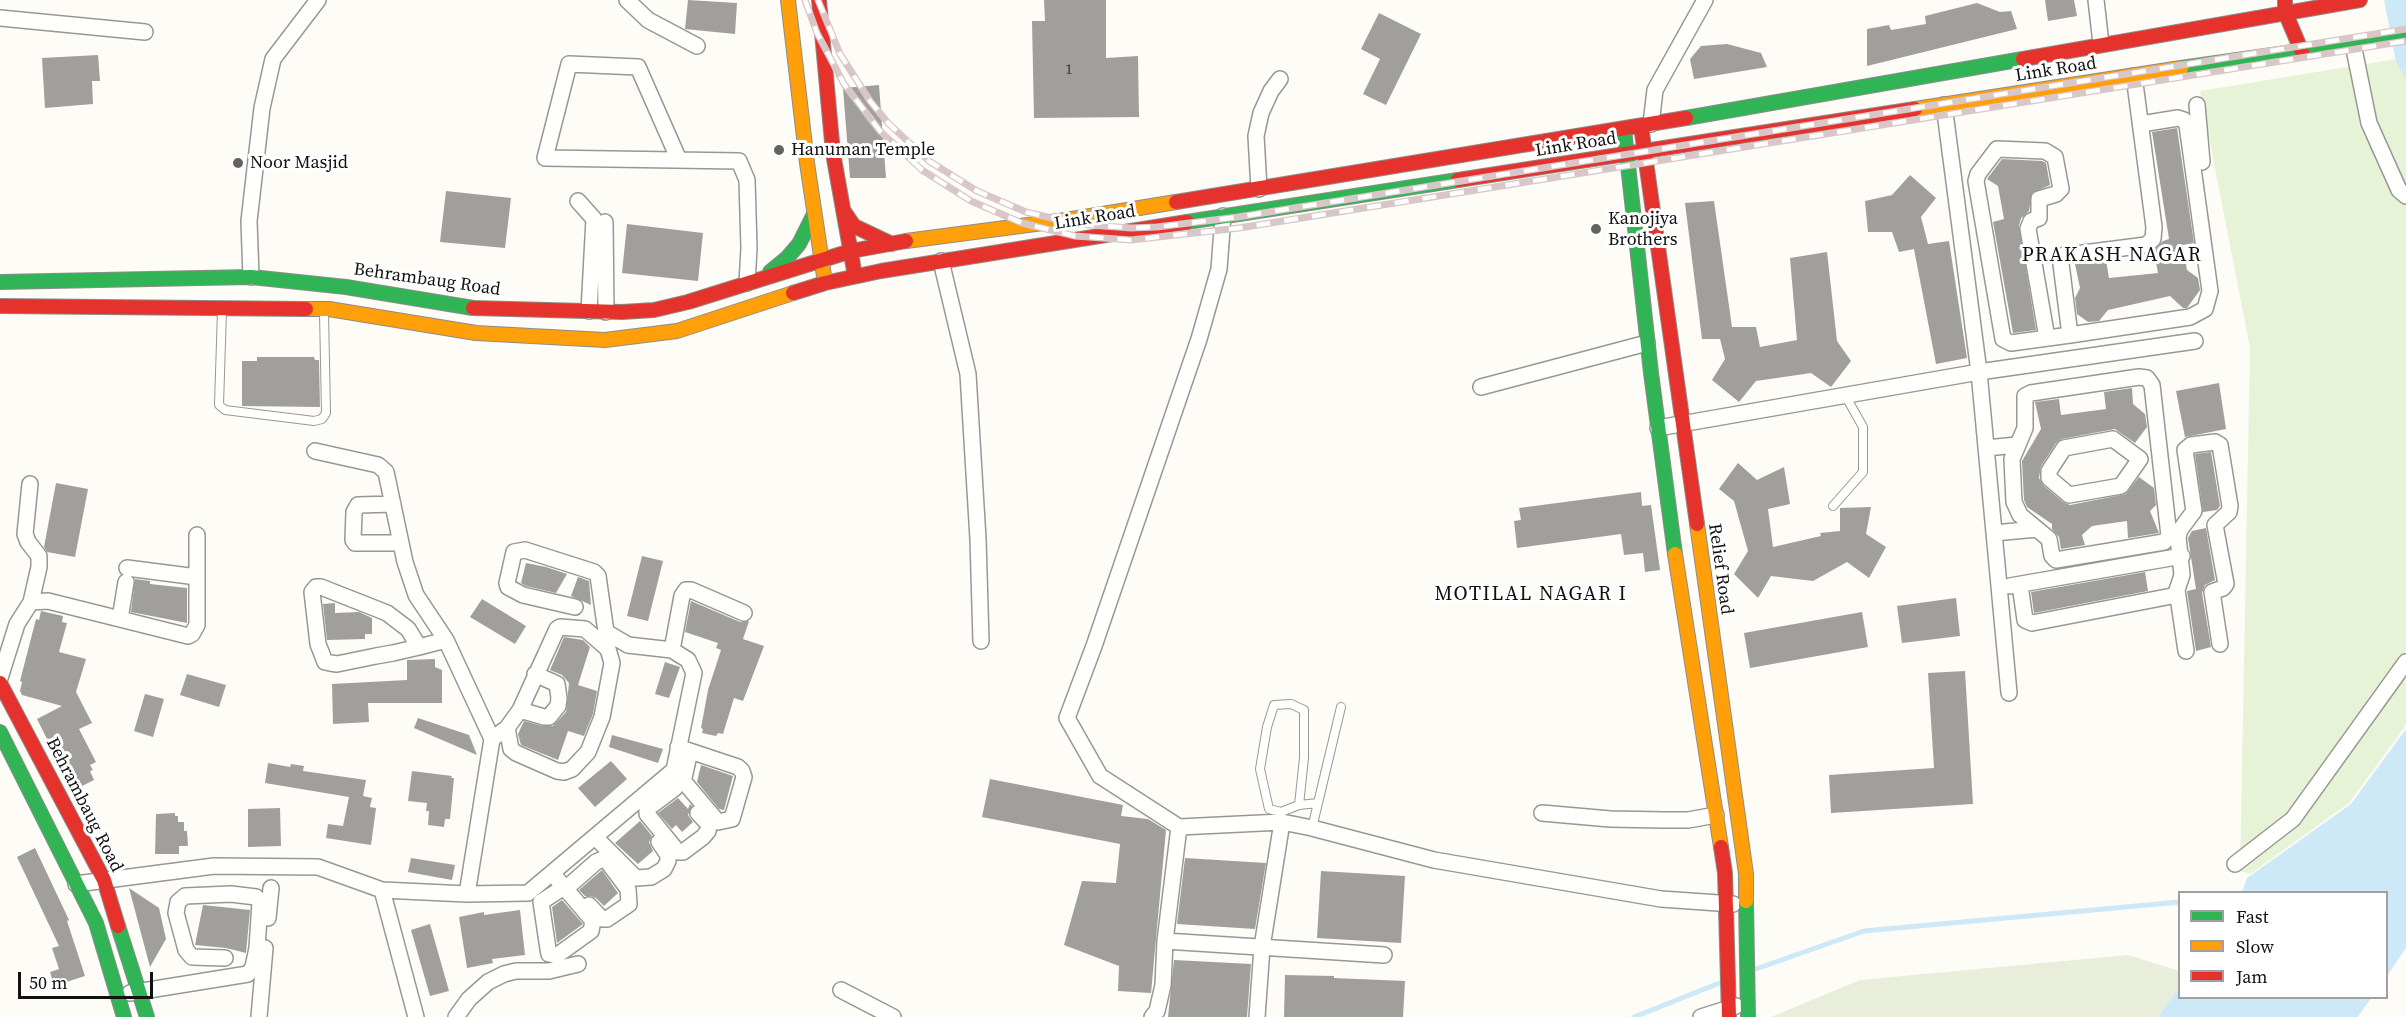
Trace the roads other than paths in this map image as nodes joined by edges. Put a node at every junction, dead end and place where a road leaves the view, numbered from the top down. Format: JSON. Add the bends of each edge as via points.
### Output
{"nodes":[{"id":1,"x":318,"y":0,"type":"edge"},
{"id":2,"x":627,"y":0,"type":"edge"},
{"id":3,"x":788,"y":0,"type":"edge"},
{"id":4,"x":819,"y":0,"type":"edge"},
{"id":5,"x":1705,"y":0,"type":"edge"},
{"id":6,"x":2096,"y":0,"type":"edge"},
{"id":7,"x":2360,"y":0,"type":"edge"},
{"id":8,"x":2285,"y":6,"type":"edge"},
{"id":9,"x":2309,"y":14,"type":"edge"},
{"id":10,"x":0,"y":18,"type":"edge"},
{"id":11,"x":145,"y":32,"type":"dead end"},
{"id":12,"x":2406,"y":36,"type":"edge"},
{"id":13,"x":2101,"y":44,"type":"junction"},
{"id":14,"x":2353,"y":44,"type":"junction"},
{"id":15,"x":698,"y":46,"type":"dead end"},
{"id":16,"x":2302,"y":52,"type":"junction"},
{"id":17,"x":2134,"y":76,"type":"junction"},
{"id":18,"x":1280,"y":79,"type":"dead end"},
{"id":19,"x":1944,"y":105,"type":"junction"},
{"id":20,"x":2197,"y":105,"type":"dead end"},
{"id":21,"x":2141,"y":124,"type":"junction"},
{"id":22,"x":1646,"y":125,"type":"junction"},
{"id":23,"x":1624,"y":129,"type":"junction"},
{"id":24,"x":1645,"y":152,"type":"junction"},
{"id":25,"x":1628,"y":155,"type":"junction"},
{"id":26,"x":679,"y":160,"type":"junction"},
{"id":27,"x":2203,"y":181,"type":"dead end"},
{"id":28,"x":1259,"y":189,"type":"junction"},
{"id":29,"x":2406,"y":196,"type":"edge"},
{"id":30,"x":578,"y":201,"type":"dead end"},
{"id":31,"x":843,"y":210,"type":"junction"},
{"id":32,"x":814,"y":214,"type":"junction"},
{"id":33,"x":1223,"y":216,"type":"junction"},
{"id":34,"x":605,"y":222,"type":"dead end"},
{"id":35,"x":892,"y":244,"type":"junction"},
{"id":36,"x":876,"y":247,"type":"joint"},
{"id":37,"x":850,"y":251,"type":"junction"},
{"id":38,"x":2060,"y":256,"type":"junction"},
{"id":39,"x":821,"y":259,"type":"junction"},
{"id":40,"x":2034,"y":259,"type":"junction"},
{"id":41,"x":941,"y":261,"type":"junction"},
{"id":42,"x":855,"y":276,"type":"junction"},
{"id":43,"x":251,"y":277,"type":"junction"},
{"id":44,"x":764,"y":277,"type":"junction"},
{"id":45,"x":0,"y":282,"type":"edge"},
{"id":46,"x":747,"y":282,"type":"junction"},
{"id":47,"x":825,"y":284,"type":"junction"},
{"id":48,"x":0,"y":306,"type":"edge"},
{"id":49,"x":222,"y":308,"type":"junction"},
{"id":50,"x":324,"y":309,"type":"junction"},
{"id":51,"x":589,"y":311,"type":"junction"},
{"id":52,"x":606,"y":312,"type":"junction"},
{"id":53,"x":2070,"y":335,"type":"junction"},
{"id":54,"x":2047,"y":338,"type":"junction"},
{"id":55,"x":2195,"y":341,"type":"dead end"},
{"id":56,"x":1647,"y":343,"type":"junction"},
{"id":57,"x":1978,"y":372,"type":"junction"},
{"id":58,"x":1482,"y":387,"type":"dead end"},
{"id":59,"x":1845,"y":396,"type":"junction"},
{"id":60,"x":1682,"y":425,"type":"junction"},
{"id":61,"x":1658,"y":428,"type":"junction"},
{"id":62,"x":2018,"y":445,"type":"junction"},
{"id":63,"x":1986,"y":448,"type":"junction"},
{"id":64,"x":315,"y":451,"type":"dead end"},
{"id":65,"x":2161,"y":456,"type":"junction"},
{"id":66,"x":2140,"y":459,"type":"junction"},
{"id":67,"x":30,"y":484,"type":"dead end"},
{"id":68,"x":393,"y":504,"type":"junction"},
{"id":69,"x":1833,"y":506,"type":"dead end"},
{"id":70,"x":2226,"y":516,"type":"junction"},
{"id":71,"x":2187,"y":522,"type":"junction"},
{"id":72,"x":2037,"y":529,"type":"junction"},
{"id":73,"x":1994,"y":533,"type":"junction"},
{"id":74,"x":197,"y":535,"type":"dead end"},
{"id":75,"x":400,"y":543,"type":"junction"},
{"id":76,"x":2182,"y":556,"type":"junction"},
{"id":77,"x":197,"y":577,"type":"junction"},
{"id":78,"x":2020,"y":585,"type":"junction"},
{"id":79,"x":1999,"y":588,"type":"junction"},
{"id":80,"x":2177,"y":595,"type":"junction"},
{"id":81,"x":31,"y":603,"type":"junction"},
{"id":82,"x":575,"y":607,"type":"dead end"},
{"id":83,"x":744,"y":613,"type":"dead end"},
{"id":84,"x":120,"y":619,"type":"junction"},
{"id":85,"x":446,"y":640,"type":"junction"},
{"id":86,"x":981,"y":641,"type":"dead end"},
{"id":87,"x":2220,"y":644,"type":"dead end"},
{"id":88,"x":418,"y":647,"type":"junction"},
{"id":89,"x":672,"y":650,"type":"junction"},
{"id":90,"x":2186,"y":651,"type":"dead end"},
{"id":91,"x":2406,"y":662,"type":"edge"},
{"id":92,"x":535,"y":674,"type":"junction"},
{"id":93,"x":0,"y":678,"type":"edge"},
{"id":94,"x":0,"y":683,"type":"edge"},
{"id":95,"x":2009,"y":693,"type":"dead end"},
{"id":96,"x":1341,"y":707,"type":"dead end"},
{"id":97,"x":520,"y":710,"type":"junction"},
{"id":98,"x":507,"y":728,"type":"junction"},
{"id":99,"x":0,"y":732,"type":"edge"},
{"id":100,"x":492,"y":739,"type":"junction"},
{"id":101,"x":684,"y":749,"type":"junction"},
{"id":102,"x":674,"y":779,"type":"junction"},
{"id":103,"x":1318,"y":803,"type":"junction"},
{"id":104,"x":1299,"y":805,"type":"junction"},
{"id":105,"x":631,"y":806,"type":"junction"},
{"id":106,"x":1542,"y":813,"type":"dead end"},
{"id":107,"x":1716,"y":815,"type":"junction"},
{"id":108,"x":1282,"y":822,"type":"junction"},
{"id":109,"x":1179,"y":826,"type":"junction"},
{"id":110,"x":1312,"y":828,"type":"junction"},
{"id":111,"x":595,"y":837,"type":"junction"},
{"id":112,"x":2235,"y":864,"type":"dead end"},
{"id":113,"x":555,"y":871,"type":"junction"},
{"id":114,"x":104,"y":880,"type":"junction"},
{"id":115,"x":76,"y":884,"type":"junction"},
{"id":116,"x":568,"y":886,"type":"dead end"},
{"id":117,"x":270,"y":888,"type":"dead end"},
{"id":118,"x":382,"y":890,"type":"junction"},
{"id":119,"x":467,"y":894,"type":"junction"},
{"id":120,"x":1727,"y":904,"type":"junction"},
{"id":121,"x":1746,"y":905,"type":"junction"},
{"id":122,"x":1165,"y":941,"type":"junction"},
{"id":123,"x":1262,"y":947,"type":"junction"},
{"id":124,"x":1384,"y":955,"type":"dead end"},
{"id":125,"x":225,"y":958,"type":"dead end"},
{"id":126,"x":578,"y":964,"type":"dead end"},
{"id":127,"x":841,"y":990,"type":"dead end"},
{"id":128,"x":139,"y":991,"type":"junction"},
{"id":129,"x":117,"y":995,"type":"junction"},
{"id":130,"x":1747,"y":1004,"type":"edge"},
{"id":131,"x":1729,"y":1007,"type":"edge"},
{"id":132,"x":124,"y":1017,"type":"edge"},
{"id":133,"x":147,"y":1017,"type":"edge"},
{"id":134,"x":260,"y":1017,"type":"edge"},
{"id":135,"x":416,"y":1017,"type":"edge"},
{"id":136,"x":456,"y":1017,"type":"edge"},
{"id":137,"x":893,"y":1017,"type":"edge"},
{"id":138,"x":1152,"y":1017,"type":"edge"},
{"id":139,"x":1257,"y":1017,"type":"edge"},
{"id":140,"x":1701,"y":1017,"type":"edge"}],
"edges":[{"from":1,"to":43,"type":"street","via":[[273,59],[262,108],[249,221]]},
{"from":2,"to":15,"type":"street","via":[[648,20]]},
{"from":3,"to":32,"type":"main road"},
{"from":4,"to":31,"type":"main road","via":[[833,153]]},
{"from":5,"to":22,"type":"street","via":[[1655,90]]},
{"from":6,"to":13,"type":"street"},
{"from":7,"to":9,"type":"main road","name":"Link Road"},
{"from":8,"to":9,"type":"main road","name":"Link Road"},
{"from":8,"to":13,"type":"main road","name":"Link Road"},
{"from":8,"to":16,"type":"main road"},
{"from":9,"to":16,"type":"main road"},
{"from":10,"to":11,"type":"street"},
{"from":12,"to":14,"type":"main road","name":"Link Road"},
{"from":13,"to":22,"type":"main road","name":"Link Road"},
{"from":14,"to":16,"type":"main road","name":"Link Road"},
{"from":14,"to":29,"type":"street","via":[[2370,123],[2399,190]]},
{"from":16,"to":17,"type":"main road","name":"Link Road"},
{"from":17,"to":19,"type":"main road","name":"Link Road"},
{"from":17,"to":21,"type":"street"},
{"from":18,"to":28,"type":"street","via":[[1261,113],[1256,135]]},
{"from":19,"to":24,"type":"main road","name":"Link Road"},
{"from":19,"to":57,"type":"street"},
{"from":20,"to":27,"type":"street"},
{"from":21,"to":38,"type":"street","via":[[2153,239],[2146,245]]},
{"from":21,"to":53,"type":"street","via":[[2178,118],[2187,125],[2210,291],[2205,309],[2190,317]]},
{"from":22,"to":23,"type":"main road","name":"Link Road"},
{"from":22,"to":24,"type":"main road","name":"Relief Road"},
{"from":23,"to":25,"type":"main road"},
{"from":23,"to":28,"type":"main road","name":"Link Road"},
{"from":24,"to":25,"type":"main road","name":"Link Road"},
{"from":24,"to":60,"type":"main road","name":"Relief Road"},
{"from":25,"to":33,"type":"main road","name":"Link Road"},
{"from":25,"to":56,"type":"main road"},
{"from":26,"to":26,"type":"street","via":[[545,158],[569,64],[638,67]]},
{"from":26,"to":46,"type":"street","via":[[739,161],[747,180]]},
{"from":28,"to":35,"type":"main road","name":"Link Road"},
{"from":30,"to":51,"type":"street","via":[[594,219]]},
{"from":31,"to":35,"type":"main road","via":[[854,226]]},
{"from":31,"to":37,"type":"main road"},
{"from":32,"to":39,"type":"main road"},
{"from":32,"to":44,"type":"main road","via":[[799,244]]},
{"from":33,"to":41,"type":"main road","name":"Link Road"},
{"from":33,"to":109,"type":"street","via":[[1219,269],[1199,339],[1066,718],[1100,776]]},
{"from":34,"to":52,"type":"street"},
{"from":35,"to":36,"type":"main road","name":"Link Road"},
{"from":36,"to":37,"type":"main road","name":"Behrambaug Road"},
{"from":37,"to":39,"type":"main road","name":"Behrambaug Road"},
{"from":37,"to":42,"type":"main road"},
{"from":38,"to":40,"type":"street"},
{"from":38,"to":53,"type":"street"},
{"from":39,"to":44,"type":"main road","name":"Behrambaug Road"},
{"from":39,"to":47,"type":"main road"},
{"from":40,"to":54,"type":"street"},
{"from":40,"to":54,"type":"street","via":[[2029,224],[2039,218],[2040,199],[2061,189],[2055,157],[2045,151],[1997,149],[1976,182],[2003,339],[2011,344]]},
{"from":41,"to":42,"type":"main road","name":"Link Road"},
{"from":41,"to":86,"type":"street","via":[[968,374]]},
{"from":42,"to":47,"type":"main road","name":"Link Road"},
{"from":43,"to":45,"type":"main road","name":"Behrambaug Road"},
{"from":43,"to":51,"type":"main road","name":"Behrambaug Road","via":[[346,287],[478,309]]},
{"from":44,"to":46,"type":"main road","name":"Behrambaug Road"},
{"from":46,"to":52,"type":"main road","name":"Behrambaug Road","via":[[654,310]]},
{"from":47,"to":50,"type":"main road","via":[[677,331],[605,340],[476,333]]},
{"from":48,"to":49,"type":"main road"},
{"from":49,"to":50,"type":"main road"},
{"from":49,"to":50,"type":"lane","via":[[219,405],[225,410],[314,421],[326,413]]},
{"from":51,"to":52,"type":"main road","name":"Behrambaug Road"},
{"from":53,"to":54,"type":"street"},
{"from":55,"to":57,"type":"street"},
{"from":56,"to":58,"type":"street"},
{"from":56,"to":61,"type":"main road"},
{"from":57,"to":59,"type":"street"},
{"from":57,"to":63,"type":"street"},
{"from":59,"to":60,"type":"street"},
{"from":59,"to":69,"type":"lane","via":[[1863,427],[1863,472]]},
{"from":60,"to":61,"type":"street"},
{"from":60,"to":121,"type":"main road","name":"Relief Road","via":[[1746,874]]},
{"from":61,"to":107,"type":"main road"},
{"from":62,"to":63,"type":"street"},
{"from":62,"to":65,"type":"street","via":[[2025,428],[2027,395],[2143,377],[2152,385]]},
{"from":62,"to":72,"type":"street","via":[[2012,459],[2014,502],[2020,515]]},
{"from":63,"to":73,"type":"street"},
{"from":64,"to":68,"type":"street","via":[[378,465],[386,472]]},
{"from":65,"to":66,"type":"street"},
{"from":65,"to":72,"type":"street","via":[[2170,532],[2164,542],[2056,560],[2049,539]]},
{"from":66,"to":66,"type":"street","via":[[2113,439],[2069,446],[2049,471],[2049,478],[2069,495],[2118,488]]},
{"from":67,"to":81,"type":"street","via":[[25,534],[39,556]]},
{"from":68,"to":75,"type":"street"},
{"from":68,"to":75,"type":"street","via":[[358,505],[353,540]]},
{"from":70,"to":71,"type":"street"},
{"from":70,"to":71,"type":"street","via":[[2230,506],[2220,446],[2215,442],[2187,447],[2194,511]]},
{"from":70,"to":87,"type":"street","via":[[2215,525],[2225,586],[2212,592]]},
{"from":71,"to":76,"type":"street","via":[[2178,537]]},
{"from":72,"to":73,"type":"street"},
{"from":73,"to":79,"type":"street"},
{"from":74,"to":77,"type":"street"},
{"from":75,"to":85,"type":"street","via":[[416,595]]},
{"from":76,"to":78,"type":"street"},
{"from":76,"to":80,"type":"street","via":[[2182,581]]},
{"from":77,"to":84,"type":"street","via":[[127,575]]},
{"from":77,"to":84,"type":"street","via":[[197,625],[192,634]]},
{"from":78,"to":79,"type":"street"},
{"from":78,"to":80,"type":"street","via":[[2025,620],[2032,623]]},
{"from":79,"to":95,"type":"street"},
{"from":80,"to":90,"type":"street"},
{"from":81,"to":84,"type":"street","via":[[48,601]]},
{"from":81,"to":93,"type":"street","via":[[16,624]]},
{"from":82,"to":89,"type":"street","via":[[523,595],[508,587],[514,552],[525,550],[594,572],[598,576],[606,632],[628,645]]},
{"from":83,"to":89,"type":"street","via":[[692,590],[686,591]]},
{"from":85,"to":88,"type":"street"},
{"from":85,"to":100,"type":"street"},
{"from":88,"to":88,"type":"street","via":[[408,629],[387,613],[321,587],[312,592],[318,644],[326,662],[338,664]]},
{"from":89,"to":101,"type":"street","via":[[688,660],[694,673]]},
{"from":91,"to":112,"type":"street","via":[[2293,819]]},
{"from":92,"to":97,"type":"street"},
{"from":92,"to":97,"type":"street","via":[[557,684],[558,706],[549,717]]},
{"from":92,"to":98,"type":"street","via":[[560,627],[585,629],[608,649],[612,663],[602,717],[588,752],[572,769],[557,771],[511,749]]},
{"from":94,"to":114,"type":"main road","name":"Behrambaug Road"},
{"from":96,"to":103,"type":"lane"},
{"from":97,"to":98,"type":"street"},
{"from":98,"to":100,"type":"street"},
{"from":99,"to":115,"type":"main road"},
{"from":100,"to":119,"type":"street"},
{"from":101,"to":102,"type":"street"},
{"from":101,"to":102,"type":"street","via":[[742,771],[744,777],[732,819],[718,822]]},
{"from":102,"to":105,"type":"street"},
{"from":103,"to":104,"type":"lane"},
{"from":103,"to":110,"type":"lane"},
{"from":104,"to":104,"type":"lane","via":[[1281,812],[1269,809],[1260,769],[1274,705],[1291,704],[1304,710]]},
{"from":105,"to":111,"type":"street"},
{"from":105,"to":111,"type":"street","via":[[668,855],[664,869],[651,877],[636,878]]},
{"from":106,"to":107,"type":"street","via":[[1664,820]]},
{"from":107,"to":120,"type":"main road"},
{"from":108,"to":109,"type":"street"},
{"from":108,"to":110,"type":"street"},
{"from":108,"to":123,"type":"street"},
{"from":109,"to":122,"type":"street"},
{"from":110,"to":120,"type":"street","via":[[1434,860],[1661,899]]},
{"from":111,"to":113,"type":"street"},
{"from":113,"to":116,"type":"street"},
{"from":113,"to":119,"type":"street","via":[[528,893]]},
{"from":114,"to":115,"type":"street"},
{"from":114,"to":118,"type":"street","via":[[214,866],[318,867]]},
{"from":114,"to":128,"type":"main road","name":"Behrambaug Road"},
{"from":115,"to":129,"type":"main road","via":[[96,923]]},
{"from":117,"to":134,"type":"street"},
{"from":118,"to":119,"type":"street"},
{"from":118,"to":135,"type":"street"},
{"from":120,"to":121,"type":"street"},
{"from":120,"to":131,"type":"main road"},
{"from":121,"to":130,"type":"main road","name":"Relief Road"},
{"from":122,"to":123,"type":"street"},
{"from":122,"to":138,"type":"street","via":[[1163,985]]},
{"from":123,"to":124,"type":"street"},
{"from":123,"to":139,"type":"street"},
{"from":125,"to":128,"type":"street","via":[[192,957],[186,950],[176,913],[178,902],[184,897],[256,897],[260,902],[253,968],[248,974]]},
{"from":126,"to":136,"type":"street","via":[[549,971],[504,974],[469,999]]},
{"from":127,"to":137,"type":"street"},
{"from":128,"to":129,"type":"street"},
{"from":128,"to":133,"type":"main road","name":"Behrambaug Road"},
{"from":129,"to":132,"type":"main road"},
{"from":130,"to":131,"type":"street"},
{"from":131,"to":140,"type":"street"}]}
